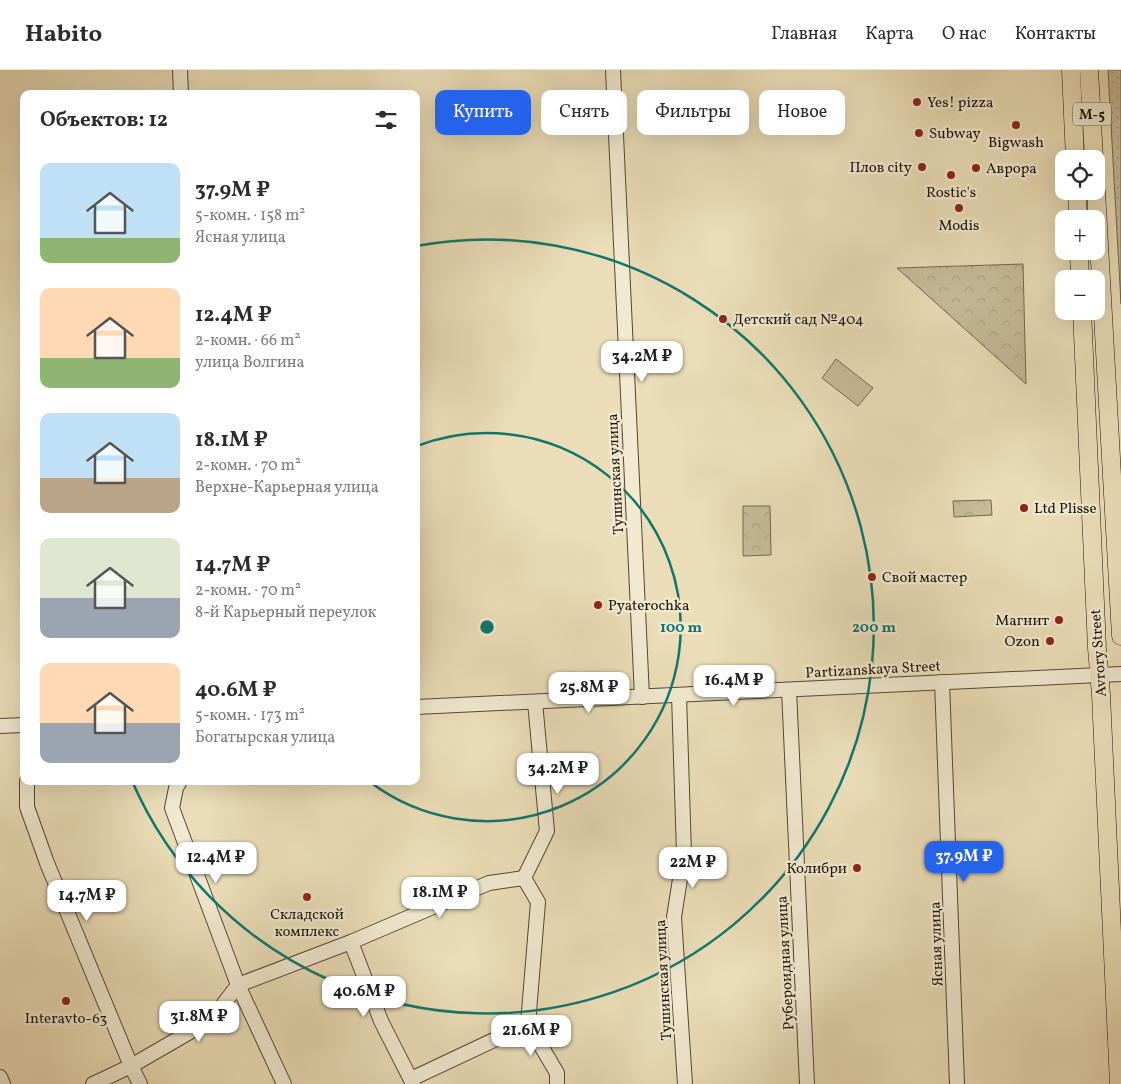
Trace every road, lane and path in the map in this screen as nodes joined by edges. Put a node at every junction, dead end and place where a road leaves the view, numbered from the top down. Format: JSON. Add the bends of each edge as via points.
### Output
{"nodes":[{"id":1,"x":180,"y":70,"type":"edge"},
{"id":2,"x":613,"y":70,"type":"edge"},
{"id":3,"x":1072,"y":70,"type":"edge"},
{"id":4,"x":1089,"y":70,"type":"edge"},
{"id":5,"x":181,"y":90,"type":"edge"},
{"id":6,"x":1075,"y":150,"type":"edge"},
{"id":7,"x":1093,"y":150,"type":"edge"},
{"id":8,"x":1097,"y":200,"type":"edge"},
{"id":9,"x":1082,"y":320,"type":"edge"},
{"id":10,"x":1121,"y":636,"type":"edge"},
{"id":11,"x":1121,"y":674,"type":"edge"},
{"id":12,"x":1098,"y":675,"type":"junction"},
{"id":13,"x":942,"y":682,"type":"junction"},
{"id":14,"x":789,"y":690,"type":"junction"},
{"id":15,"x":679,"y":695,"type":"junction"},
{"id":16,"x":642,"y":697,"type":"junction"},
{"id":17,"x":535,"y":702,"type":"junction"},
{"id":18,"x":420,"y":707,"type":"edge"},
{"id":19,"x":20,"y":725,"type":"edge"},
{"id":20,"x":0,"y":726,"type":"edge"},
{"id":21,"x":26,"y":785,"type":"edge"},
{"id":22,"x":178,"y":785,"type":"edge"},
{"id":23,"x":524,"y":878,"type":"junction"},
{"id":24,"x":351,"y":942,"type":"junction"},
{"id":25,"x":238,"y":986,"type":"junction"},
{"id":26,"x":528,"y":1024,"type":"junction"},
{"id":27,"x":131,"y":1066,"type":"junction"},
{"id":28,"x":0,"y":1077,"type":"edge"},
{"id":29,"x":412,"y":1082,"type":"edge"},
{"id":30,"x":3,"y":1084,"type":"edge"},
{"id":31,"x":93,"y":1084,"type":"edge"},
{"id":32,"x":140,"y":1084,"type":"edge"},
{"id":33,"x":284,"y":1084,"type":"edge"},
{"id":34,"x":557,"y":1084,"type":"edge"},
{"id":35,"x":685,"y":1084,"type":"edge"},
{"id":36,"x":807,"y":1084,"type":"edge"},
{"id":37,"x":957,"y":1084,"type":"edge"},
{"id":38,"x":1120,"y":1084,"type":"edge"}],
"edges":[{"from":1,"to":5,"type":"street"},
{"from":2,"to":16,"type":"street","name":"Тушинская улица"},
{"from":3,"to":6,"type":"main road","number":"М-5"},
{"from":4,"to":7,"type":"main road","number":"М-5"},
{"from":8,"to":10,"type":"main road","name":"Avrory Street"},
{"from":9,"to":12,"type":"main road","name":"Avrory Street"},
{"from":11,"to":12,"type":"street","name":"Partizanskaya Street"},
{"from":12,"to":13,"type":"street","name":"Partizanskaya Street"},
{"from":12,"to":38,"type":"main road","name":"Avrory Street"},
{"from":13,"to":14,"type":"street","name":"Partizanskaya Street"},
{"from":13,"to":37,"type":"street","name":"Ясная улица"},
{"from":14,"to":15,"type":"street","name":"Partizanskaya Street"},
{"from":14,"to":36,"type":"street","name":"Рубероидная улица"},
{"from":15,"to":16,"type":"street","name":"Partizanskaya Street"},
{"from":15,"to":35,"type":"street","name":"Тушинская улица","via":[[684,854],[674,917]]},
{"from":16,"to":17,"type":"street","name":"Partizanskaya Street"},
{"from":17,"to":18,"type":"street","name":"Partizanskaya Street"},
{"from":17,"to":23,"type":"street","via":[[548,831]]},
{"from":19,"to":20,"type":"street"},
{"from":21,"to":27,"type":"street","via":[[27,806],[47,863]]},
{"from":22,"to":25,"type":"street","via":[[172,808]]},
{"from":23,"to":24,"type":"street","via":[[488,883]]},
{"from":23,"to":26,"type":"street","via":[[538,902]]},
{"from":24,"to":25,"type":"street"},
{"from":24,"to":29,"type":"street","via":[[380,1021]]},
{"from":25,"to":27,"type":"street","via":[[218,1010],[195,1029]]},
{"from":25,"to":33,"type":"street"},
{"from":26,"to":29,"type":"street"},
{"from":26,"to":34,"type":"street","via":[[556,1073]]},
{"from":27,"to":31,"type":"street"},
{"from":27,"to":32,"type":"street"},
{"from":28,"to":30,"type":"street"}]}
